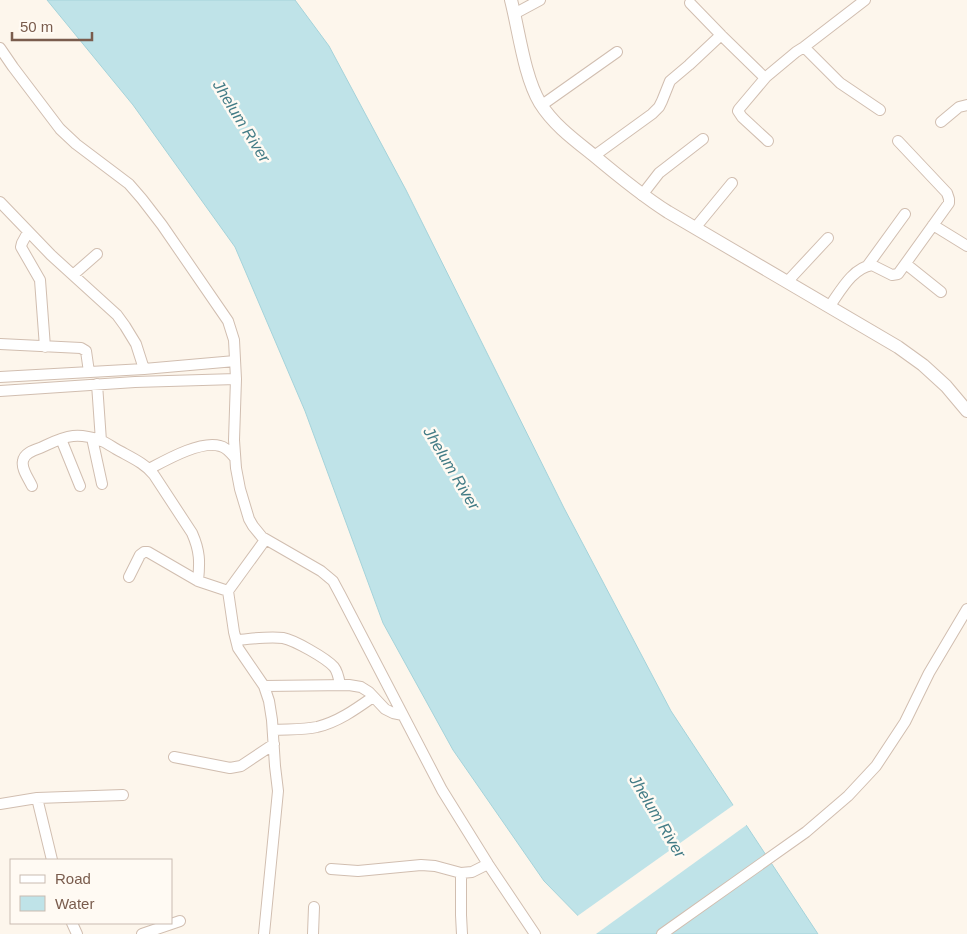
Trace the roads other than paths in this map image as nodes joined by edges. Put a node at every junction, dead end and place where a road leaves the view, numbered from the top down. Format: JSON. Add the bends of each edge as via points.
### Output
{"nodes":[{"id":1,"x":510,"y":0,"type":"edge"},
{"id":2,"x":540,"y":0,"type":"edge"},
{"id":3,"x":858,"y":2,"type":"edge"},
{"id":4,"x":690,"y":3,"type":"dead end"},
{"id":5,"x":514,"y":14,"type":"junction"},
{"id":6,"x":721,"y":35,"type":"junction"},
{"id":7,"x":804,"y":47,"type":"junction"},
{"id":8,"x":0,"y":48,"type":"edge"},
{"id":9,"x":617,"y":52,"type":"dead end"},
{"id":10,"x":766,"y":77,"type":"junction"},
{"id":11,"x":967,"y":104,"type":"edge"},
{"id":12,"x":542,"y":105,"type":"junction"},
{"id":13,"x":880,"y":110,"type":"dead end"},
{"id":14,"x":941,"y":122,"type":"dead end"},
{"id":15,"x":703,"y":139,"type":"dead end"},
{"id":16,"x":768,"y":141,"type":"dead end"},
{"id":17,"x":898,"y":141,"type":"dead end"},
{"id":18,"x":594,"y":156,"type":"junction"},
{"id":19,"x":732,"y":183,"type":"dead end"},
{"id":20,"x":642,"y":195,"type":"junction"},
{"id":21,"x":0,"y":202,"type":"edge"},
{"id":22,"x":905,"y":214,"type":"dead end"},
{"id":23,"x":933,"y":225,"type":"junction"},
{"id":24,"x":695,"y":228,"type":"junction"},
{"id":25,"x":28,"y":232,"type":"junction"},
{"id":26,"x":828,"y":238,"type":"dead end"},
{"id":27,"x":967,"y":246,"type":"edge"},
{"id":28,"x":98,"y":254,"type":"dead end"},
{"id":29,"x":906,"y":264,"type":"junction"},
{"id":30,"x":868,"y":265,"type":"junction"},
{"id":31,"x":73,"y":275,"type":"junction"},
{"id":32,"x":787,"y":282,"type":"junction"},
{"id":33,"x":941,"y":292,"type":"dead end"},
{"id":34,"x":830,"y":307,"type":"junction"},
{"id":35,"x":0,"y":344,"type":"edge"},
{"id":36,"x":45,"y":347,"type":"junction"},
{"id":37,"x":144,"y":369,"type":"junction"},
{"id":38,"x":236,"y":370,"type":"junction"},
{"id":39,"x":89,"y":372,"type":"junction"},
{"id":40,"x":0,"y":377,"type":"edge"},
{"id":41,"x":22,"y":382,"type":"junction"},
{"id":42,"x":97,"y":384,"type":"junction"},
{"id":43,"x":0,"y":391,"type":"edge"},
{"id":44,"x":967,"y":411,"type":"edge"},
{"id":45,"x":61,"y":439,"type":"junction"},
{"id":46,"x":97,"y":439,"type":"junction"},
{"id":47,"x":235,"y":458,"type":"junction"},
{"id":48,"x":150,"y":469,"type":"junction"},
{"id":49,"x":102,"y":484,"type":"dead end"},
{"id":50,"x":32,"y":486,"type":"dead end"},
{"id":51,"x":80,"y":486,"type":"dead end"},
{"id":52,"x":265,"y":540,"type":"junction"},
{"id":53,"x":129,"y":577,"type":"dead end"},
{"id":54,"x":198,"y":581,"type":"junction"},
{"id":55,"x":228,"y":591,"type":"junction"},
{"id":56,"x":967,"y":609,"type":"edge"},
{"id":57,"x":236,"y":640,"type":"junction"},
{"id":58,"x":340,"y":685,"type":"junction"},
{"id":59,"x":264,"y":686,"type":"junction"},
{"id":60,"x":373,"y":697,"type":"junction"},
{"id":61,"x":403,"y":714,"type":"junction"},
{"id":62,"x":273,"y":730,"type":"junction"},
{"id":63,"x":274,"y":744,"type":"junction"},
{"id":64,"x":174,"y":757,"type":"dead end"},
{"id":65,"x":123,"y":795,"type":"dead end"},
{"id":66,"x":37,"y":798,"type":"junction"},
{"id":67,"x":0,"y":804,"type":"edge"},
{"id":68,"x":52,"y":859,"type":"edge"},
{"id":69,"x":488,"y":864,"type":"junction"},
{"id":70,"x":331,"y":869,"type":"dead end"},
{"id":71,"x":461,"y":873,"type":"junction"},
{"id":72,"x":314,"y":907,"type":"dead end"},
{"id":73,"x":180,"y":922,"type":"dead end"},
{"id":74,"x":142,"y":934,"type":"edge"},
{"id":75,"x":264,"y":934,"type":"edge"},
{"id":76,"x":313,"y":934,"type":"edge"},
{"id":77,"x":462,"y":934,"type":"edge"},
{"id":78,"x":535,"y":934,"type":"edge"},
{"id":79,"x":662,"y":934,"type":"edge"}],
"edges":[{"from":1,"to":5,"type":"street"},
{"from":2,"to":5,"type":"street"},
{"from":3,"to":7,"type":"street"},
{"from":4,"to":6,"type":"street"},
{"from":5,"to":12,"type":"street","via":[[527,71]]},
{"from":6,"to":10,"type":"street"},
{"from":6,"to":18,"type":"street","via":[[670,81],[659,107],[652,114]]},
{"from":7,"to":10,"type":"street"},
{"from":7,"to":13,"type":"street","via":[[835,78]]},
{"from":8,"to":38,"type":"street","via":[[60,129],[129,184],[162,225],[228,321],[234,340]]},
{"from":9,"to":12,"type":"street"},
{"from":10,"to":16,"type":"street","via":[[738,111]]},
{"from":11,"to":14,"type":"street"},
{"from":12,"to":18,"type":"street","via":[[555,123]]},
{"from":15,"to":20,"type":"street","via":[[659,173]]},
{"from":17,"to":23,"type":"street","via":[[947,193],[949,203]]},
{"from":18,"to":20,"type":"street"},
{"from":19,"to":24,"type":"street"},
{"from":20,"to":24,"type":"street"},
{"from":21,"to":25,"type":"street"},
{"from":22,"to":30,"type":"street"},
{"from":23,"to":27,"type":"street"},
{"from":23,"to":29,"type":"street"},
{"from":24,"to":32,"type":"street"},
{"from":25,"to":31,"type":"street"},
{"from":25,"to":36,"type":"street","via":[[21,247],[40,280]]},
{"from":26,"to":32,"type":"street"},
{"from":28,"to":31,"type":"street"},
{"from":29,"to":30,"type":"street","via":[[895,275]]},
{"from":29,"to":33,"type":"street"},
{"from":30,"to":34,"type":"street","via":[[849,280]]},
{"from":31,"to":37,"type":"street","via":[[117,315],[136,344]]},
{"from":32,"to":34,"type":"street"},
{"from":34,"to":44,"type":"street","via":[[923,365]]},
{"from":35,"to":36,"type":"street"},
{"from":36,"to":39,"type":"street","via":[[84,349]]},
{"from":37,"to":38,"type":"street"},
{"from":37,"to":39,"type":"street"},
{"from":38,"to":42,"type":"street"},
{"from":38,"to":47,"type":"street"},
{"from":39,"to":41,"type":"street"},
{"from":40,"to":41,"type":"street"},
{"from":41,"to":42,"type":"street"},
{"from":41,"to":43,"type":"street"},
{"from":42,"to":46,"type":"street"},
{"from":45,"to":46,"type":"street","via":[[77,436]]},
{"from":45,"to":50,"type":"street","via":[[29,453],[23,460]]},
{"from":45,"to":51,"type":"street"},
{"from":46,"to":48,"type":"street"},
{"from":46,"to":49,"type":"street"},
{"from":47,"to":48,"type":"street","via":[[221,446],[208,445],[176,455]]},
{"from":47,"to":52,"type":"street","via":[[249,519]]},
{"from":48,"to":54,"type":"street","via":[[197,543],[200,555]]},
{"from":52,"to":55,"type":"street"},
{"from":52,"to":61,"type":"street","via":[[321,571],[333,582]]},
{"from":53,"to":54,"type":"street","via":[[140,555],[148,552]]},
{"from":54,"to":55,"type":"street"},
{"from":55,"to":57,"type":"street"},
{"from":56,"to":79,"type":"street","via":[[929,673],[905,722],[876,766],[848,796],[806,832]]},
{"from":57,"to":58,"type":"street","via":[[283,638],[296,642],[333,666]]},
{"from":57,"to":59,"type":"street","via":[[244,658]]},
{"from":58,"to":59,"type":"street"},
{"from":58,"to":60,"type":"street","via":[[360,687]]},
{"from":59,"to":62,"type":"street"},
{"from":60,"to":61,"type":"street","via":[[386,709]]},
{"from":60,"to":62,"type":"street","via":[[338,720],[317,727]]},
{"from":61,"to":69,"type":"street","via":[[442,790]]},
{"from":62,"to":63,"type":"street"},
{"from":63,"to":64,"type":"street","via":[[241,766],[230,768]]},
{"from":63,"to":75,"type":"street","via":[[278,791]]},
{"from":65,"to":66,"type":"street"},
{"from":66,"to":67,"type":"street"},
{"from":66,"to":68,"type":"street"},
{"from":69,"to":71,"type":"street","via":[[472,872]]},
{"from":69,"to":78,"type":"street"},
{"from":70,"to":71,"type":"street","via":[[366,870],[420,865]]},
{"from":71,"to":77,"type":"street"},
{"from":72,"to":76,"type":"street"},
{"from":73,"to":74,"type":"street"}]}
